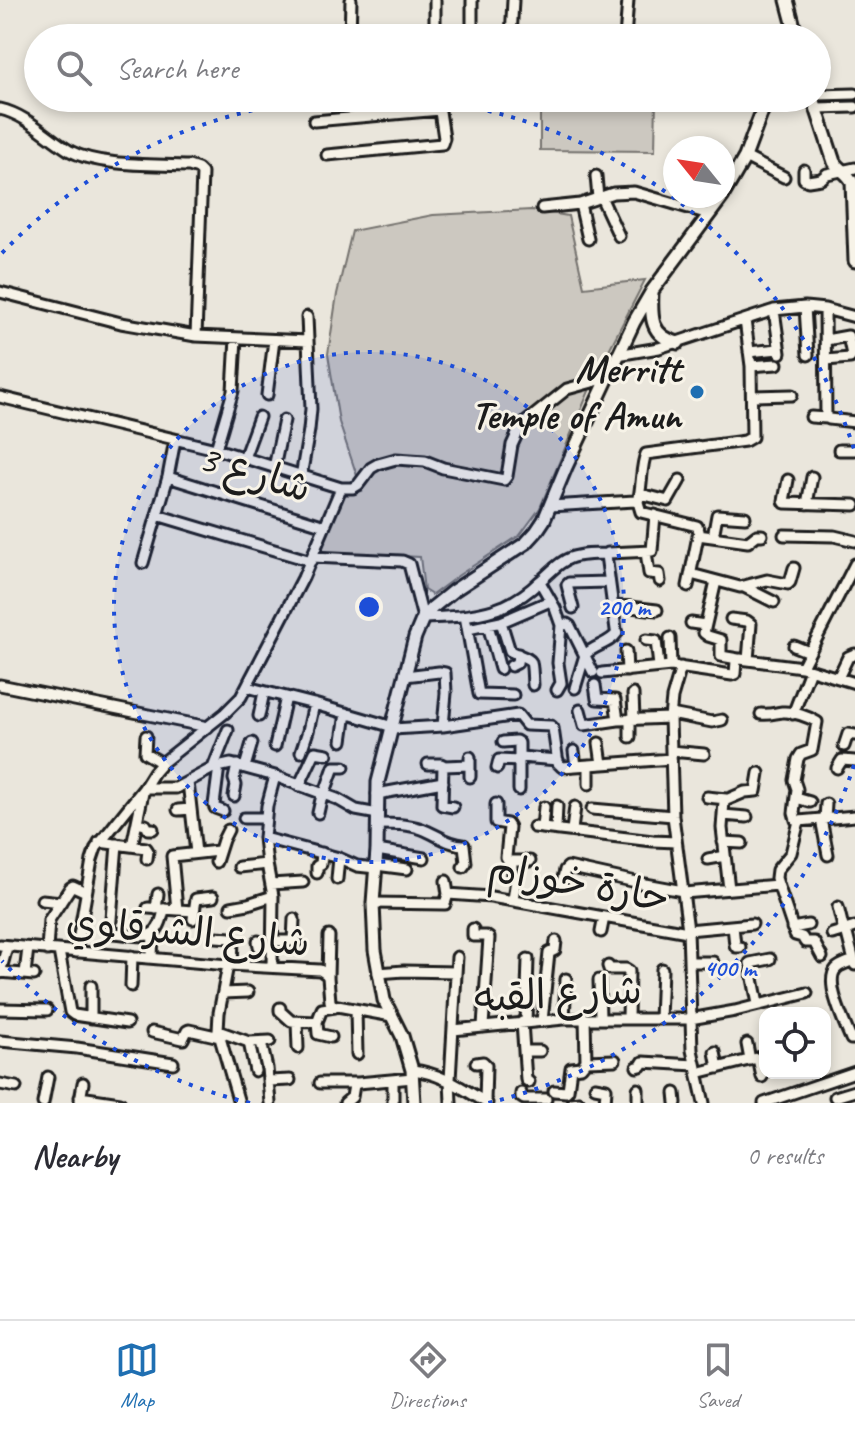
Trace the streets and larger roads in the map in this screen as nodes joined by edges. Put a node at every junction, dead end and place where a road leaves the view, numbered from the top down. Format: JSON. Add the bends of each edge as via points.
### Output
{"nodes":[{"id":1,"x":351,"y":0,"type":"edge"},
{"id":2,"x":435,"y":0,"type":"edge"},
{"id":3,"x":472,"y":0,"type":"edge"},
{"id":4,"x":513,"y":0,"type":"edge"},
{"id":5,"x":628,"y":0,"type":"edge"},
{"id":6,"x":787,"y":0,"type":"edge"},
{"id":7,"x":352,"y":24,"type":"edge"},
{"id":8,"x":432,"y":24,"type":"edge"},
{"id":9,"x":472,"y":24,"type":"edge"},
{"id":10,"x":512,"y":24,"type":"edge"},
{"id":11,"x":626,"y":24,"type":"edge"},
{"id":12,"x":791,"y":24,"type":"edge"},
{"id":13,"x":855,"y":94,"type":"edge"},
{"id":14,"x":831,"y":98,"type":"edge"},
{"id":15,"x":831,"y":103,"type":"edge"},
{"id":16,"x":855,"y":107,"type":"edge"},
{"id":17,"x":0,"y":109,"type":"edge"},
{"id":18,"x":417,"y":112,"type":"edge"},
{"id":19,"x":440,"y":112,"type":"edge"},
{"id":20,"x":762,"y":112,"type":"edge"},
{"id":21,"x":819,"y":112,"type":"edge"},
{"id":22,"x":314,"y":121,"type":"dead end"},
{"id":23,"x":327,"y":155,"type":"dead end"},
{"id":24,"x":745,"y":157,"type":"junction"},
{"id":25,"x":855,"y":168,"type":"edge"},
{"id":26,"x":804,"y":170,"type":"dead end"},
{"id":27,"x":842,"y":172,"type":"junction"},
{"id":28,"x":735,"y":175,"type":"edge"},
{"id":29,"x":596,"y":176,"type":"dead end"},
{"id":30,"x":784,"y":177,"type":"dead end"},
{"id":31,"x":599,"y":197,"type":"junction"},
{"id":32,"x":580,"y":204,"type":"junction"},
{"id":33,"x":542,"y":208,"type":"dead end"},
{"id":34,"x":714,"y":208,"type":"edge"},
{"id":35,"x":709,"y":214,"type":"junction"},
{"id":36,"x":619,"y":236,"type":"dead end"},
{"id":37,"x":588,"y":239,"type":"dead end"},
{"id":38,"x":855,"y":261,"type":"edge"},
{"id":39,"x":652,"y":291,"type":"junction"},
{"id":40,"x":0,"y":292,"type":"edge"},
{"id":41,"x":805,"y":307,"type":"junction"},
{"id":42,"x":825,"y":309,"type":"junction"},
{"id":43,"x":774,"y":310,"type":"junction"},
{"id":44,"x":307,"y":317,"type":"dead end"},
{"id":45,"x":855,"y":317,"type":"edge"},
{"id":46,"x":745,"y":320,"type":"junction"},
{"id":47,"x":196,"y":336,"type":"junction"},
{"id":48,"x":236,"y":338,"type":"junction"},
{"id":49,"x":274,"y":340,"type":"junction"},
{"id":50,"x":826,"y":340,"type":"junction"},
{"id":51,"x":308,"y":341,"type":"junction"},
{"id":52,"x":678,"y":343,"type":"junction"},
{"id":53,"x":749,"y":352,"type":"junction"},
{"id":54,"x":617,"y":355,"type":"junction"},
{"id":55,"x":808,"y":355,"type":"dead end"},
{"id":56,"x":826,"y":360,"type":"junction"},
{"id":57,"x":777,"y":364,"type":"dead end"},
{"id":58,"x":751,"y":366,"type":"junction"},
{"id":59,"x":607,"y":378,"type":"junction"},
{"id":60,"x":267,"y":395,"type":"dead end"},
{"id":61,"x":792,"y":395,"type":"dead end"},
{"id":62,"x":753,"y":396,"type":"junction"},
{"id":63,"x":0,"y":397,"type":"edge"},
{"id":64,"x":259,"y":417,"type":"dead end"},
{"id":65,"x":811,"y":417,"type":"dead end"},
{"id":66,"x":827,"y":418,"type":"junction"},
{"id":67,"x":284,"y":420,"type":"dead end"},
{"id":68,"x":855,"y":422,"type":"edge"},
{"id":69,"x":175,"y":440,"type":"junction"},
{"id":70,"x":216,"y":449,"type":"junction"},
{"id":71,"x":839,"y":450,"type":"dead end"},
{"id":72,"x":855,"y":450,"type":"edge"},
{"id":73,"x":244,"y":458,"type":"junction"},
{"id":74,"x":274,"y":468,"type":"junction"},
{"id":75,"x":168,"y":477,"type":"junction"},
{"id":76,"x":301,"y":477,"type":"junction"},
{"id":77,"x":812,"y":477,"type":"dead end"},
{"id":78,"x":680,"y":480,"type":"dead end"},
{"id":79,"x":788,"y":480,"type":"dead end"},
{"id":80,"x":341,"y":488,"type":"junction"},
{"id":81,"x":640,"y":498,"type":"junction"},
{"id":82,"x":807,"y":504,"type":"junction"},
{"id":83,"x":855,"y":505,"type":"edge"},
{"id":84,"x":550,"y":506,"type":"junction"},
{"id":85,"x":157,"y":515,"type":"junction"},
{"id":86,"x":655,"y":515,"type":"junction"},
{"id":87,"x":745,"y":517,"type":"dead end"},
{"id":88,"x":325,"y":526,"type":"junction"},
{"id":89,"x":698,"y":535,"type":"junction"},
{"id":90,"x":762,"y":535,"type":"dead end"},
{"id":91,"x":784,"y":535,"type":"dead end"},
{"id":92,"x":713,"y":537,"type":"junction"},
{"id":93,"x":855,"y":541,"type":"edge"},
{"id":94,"x":607,"y":554,"type":"junction"},
{"id":95,"x":650,"y":554,"type":"junction"},
{"id":96,"x":312,"y":559,"type":"junction"},
{"id":97,"x":143,"y":563,"type":"dead end"},
{"id":98,"x":855,"y":564,"type":"edge"},
{"id":99,"x":794,"y":568,"type":"dead end"},
{"id":100,"x":757,"y":570,"type":"dead end"},
{"id":101,"x":691,"y":574,"type":"junction"},
{"id":102,"x":851,"y":580,"type":"edge"},
{"id":103,"x":660,"y":581,"type":"dead end"},
{"id":104,"x":716,"y":581,"type":"junction"},
{"id":105,"x":540,"y":582,"type":"junction"},
{"id":106,"x":609,"y":582,"type":"junction"},
{"id":107,"x":755,"y":582,"type":"junction"},
{"id":108,"x":688,"y":586,"type":"dead end"},
{"id":109,"x":744,"y":587,"type":"junction"},
{"id":110,"x":550,"y":601,"type":"junction"},
{"id":111,"x":774,"y":602,"type":"dead end"},
{"id":112,"x":609,"y":603,"type":"junction"},
{"id":113,"x":573,"y":608,"type":"dead end"},
{"id":114,"x":657,"y":610,"type":"dead end"},
{"id":115,"x":465,"y":616,"type":"junction"},
{"id":116,"x":423,"y":618,"type":"junction"},
{"id":117,"x":731,"y":619,"type":"dead end"},
{"id":118,"x":501,"y":622,"type":"junction"},
{"id":119,"x":691,"y":623,"type":"dead end"},
{"id":120,"x":488,"y":625,"type":"junction"},
{"id":121,"x":561,"y":625,"type":"junction"},
{"id":122,"x":705,"y":625,"type":"junction"},
{"id":123,"x":468,"y":629,"type":"junction"},
{"id":124,"x":670,"y":638,"type":"dead end"},
{"id":125,"x":646,"y":640,"type":"dead end"},
{"id":126,"x":794,"y":646,"type":"dead end"},
{"id":127,"x":626,"y":651,"type":"dead end"},
{"id":128,"x":809,"y":652,"type":"junction"},
{"id":129,"x":518,"y":654,"type":"junction"},
{"id":130,"x":855,"y":654,"type":"edge"},
{"id":131,"x":585,"y":655,"type":"junction"},
{"id":132,"x":743,"y":660,"type":"junction"},
{"id":133,"x":511,"y":666,"type":"dead end"},
{"id":134,"x":659,"y":666,"type":"junction"},
{"id":135,"x":676,"y":666,"type":"junction"},
{"id":136,"x":619,"y":668,"type":"junction"},
{"id":137,"x":500,"y":669,"type":"dead end"},
{"id":138,"x":806,"y":669,"type":"junction"},
{"id":139,"x":405,"y":676,"type":"junction"},
{"id":140,"x":838,"y":678,"type":"junction"},
{"id":141,"x":855,"y":683,"type":"edge"},
{"id":142,"x":0,"y":685,"type":"edge"},
{"id":143,"x":533,"y":685,"type":"dead end"},
{"id":144,"x":595,"y":685,"type":"dead end"},
{"id":145,"x":247,"y":687,"type":"junction"},
{"id":146,"x":575,"y":688,"type":"dead end"},
{"id":147,"x":557,"y":690,"type":"dead end"},
{"id":148,"x":264,"y":692,"type":"junction"},
{"id":149,"x":633,"y":694,"type":"dead end"},
{"id":150,"x":513,"y":695,"type":"dead end"},
{"id":151,"x":286,"y":697,"type":"junction"},
{"id":152,"x":314,"y":704,"type":"junction"},
{"id":153,"x":580,"y":710,"type":"dead end"},
{"id":154,"x":346,"y":713,"type":"junction"},
{"id":155,"x":761,"y":714,"type":"dead end"},
{"id":156,"x":793,"y":714,"type":"junction"},
{"id":157,"x":538,"y":715,"type":"dead end"},
{"id":158,"x":259,"y":716,"type":"dead end"},
{"id":159,"x":670,"y":716,"type":"junction"},
{"id":160,"x":632,"y":719,"type":"junction"},
{"id":161,"x":618,"y":720,"type":"junction"},
{"id":162,"x":722,"y":720,"type":"dead end"},
{"id":163,"x":443,"y":726,"type":"junction"},
{"id":164,"x":540,"y":726,"type":"junction"},
{"id":165,"x":208,"y":727,"type":"junction"},
{"id":166,"x":393,"y":728,"type":"junction"},
{"id":167,"x":228,"y":730,"type":"dead end"},
{"id":168,"x":855,"y":735,"type":"edge"},
{"id":169,"x":146,"y":736,"type":"dead end"},
{"id":170,"x":630,"y":737,"type":"dead end"},
{"id":171,"x":342,"y":741,"type":"dead end"},
{"id":172,"x":503,"y":742,"type":"dead end"},
{"id":173,"x":252,"y":743,"type":"dead end"},
{"id":174,"x":599,"y":743,"type":"dead end"},
{"id":175,"x":275,"y":746,"type":"dead end"},
{"id":176,"x":844,"y":746,"type":"dead end"},
{"id":177,"x":574,"y":751,"type":"dead end"},
{"id":178,"x":301,"y":752,"type":"dead end"},
{"id":179,"x":327,"y":754,"type":"dead end"},
{"id":180,"x":704,"y":754,"type":"dead end"},
{"id":181,"x":671,"y":755,"type":"junction"},
{"id":182,"x":520,"y":759,"type":"junction"},
{"id":183,"x":558,"y":760,"type":"junction"},
{"id":184,"x":855,"y":761,"type":"edge"},
{"id":185,"x":162,"y":763,"type":"junction"},
{"id":186,"x":428,"y":764,"type":"dead end"},
{"id":187,"x":602,"y":764,"type":"junction"},
{"id":188,"x":589,"y":765,"type":"junction"},
{"id":189,"x":241,"y":766,"type":"junction"},
{"id":190,"x":444,"y":766,"type":"junction"},
{"id":191,"x":576,"y":766,"type":"junction"},
{"id":192,"x":216,"y":767,"type":"junction"},
{"id":193,"x":344,"y":767,"type":"dead end"},
{"id":194,"x":497,"y":768,"type":"dead end"},
{"id":195,"x":837,"y":768,"type":"dead end"},
{"id":196,"x":759,"y":773,"type":"dead end"},
{"id":197,"x":275,"y":776,"type":"junction"},
{"id":198,"x":470,"y":777,"type":"dead end"},
{"id":199,"x":188,"y":782,"type":"junction"},
{"id":200,"x":443,"y":782,"type":"junction"},
{"id":201,"x":589,"y":784,"type":"dead end"},
{"id":202,"x":299,"y":786,"type":"junction"},
{"id":203,"x":426,"y":786,"type":"junction"},
{"id":204,"x":144,"y":788,"type":"junction"},
{"id":205,"x":519,"y":790,"type":"dead end"},
{"id":206,"x":377,"y":794,"type":"junction"},
{"id":207,"x":323,"y":795,"type":"junction"},
{"id":208,"x":234,"y":796,"type":"dead end"},
{"id":209,"x":707,"y":797,"type":"dead end"},
{"id":210,"x":426,"y":798,"type":"dead end"},
{"id":211,"x":796,"y":798,"type":"junction"},
{"id":212,"x":726,"y":799,"type":"junction"},
{"id":213,"x":810,"y":802,"type":"dead end"},
{"id":214,"x":826,"y":804,"type":"dead end"},
{"id":215,"x":557,"y":806,"type":"dead end"},
{"id":216,"x":350,"y":807,"type":"junction"},
{"id":217,"x":453,"y":807,"type":"dead end"},
{"id":218,"x":544,"y":807,"type":"dead end"},
{"id":219,"x":575,"y":807,"type":"dead end"},
{"id":220,"x":191,"y":809,"type":"junction"},
{"id":221,"x":592,"y":809,"type":"dead end"},
{"id":222,"x":178,"y":810,"type":"dead end"},
{"id":223,"x":223,"y":811,"type":"dead end"},
{"id":224,"x":318,"y":813,"type":"dead end"},
{"id":225,"x":482,"y":814,"type":"dead end"},
{"id":226,"x":723,"y":815,"type":"junction"},
{"id":227,"x":673,"y":816,"type":"junction"},
{"id":228,"x":855,"y":816,"type":"edge"},
{"id":229,"x":747,"y":817,"type":"dead end"},
{"id":230,"x":244,"y":818,"type":"dead end"},
{"id":231,"x":265,"y":818,"type":"junction"},
{"id":232,"x":378,"y":819,"type":"junction"},
{"id":233,"x":823,"y":819,"type":"junction"},
{"id":234,"x":348,"y":820,"type":"dead end"},
{"id":235,"x":799,"y":821,"type":"junction"},
{"id":236,"x":137,"y":823,"type":"junction"},
{"id":237,"x":556,"y":828,"type":"junction"},
{"id":238,"x":153,"y":829,"type":"dead end"},
{"id":239,"x":228,"y":830,"type":"dead end"},
{"id":240,"x":572,"y":830,"type":"junction"},
{"id":241,"x":264,"y":838,"type":"junction"},
{"id":242,"x":99,"y":842,"type":"junction"},
{"id":243,"x":676,"y":842,"type":"junction"},
{"id":244,"x":723,"y":842,"type":"junction"},
{"id":245,"x":742,"y":843,"type":"dead end"},
{"id":246,"x":117,"y":844,"type":"junction"},
{"id":247,"x":132,"y":846,"type":"junction"},
{"id":248,"x":377,"y":850,"type":"junction"},
{"id":249,"x":218,"y":851,"type":"junction"},
{"id":250,"x":196,"y":853,"type":"junction"},
{"id":251,"x":322,"y":853,"type":"junction"},
{"id":252,"x":828,"y":855,"type":"dead end"},
{"id":253,"x":725,"y":856,"type":"junction"},
{"id":254,"x":339,"y":858,"type":"junction"},
{"id":255,"x":424,"y":858,"type":"dead end"},
{"id":256,"x":147,"y":859,"type":"dead end"},
{"id":257,"x":708,"y":859,"type":"dead end"},
{"id":258,"x":508,"y":861,"type":"junction"},
{"id":259,"x":530,"y":861,"type":"dead end"},
{"id":260,"x":216,"y":862,"type":"dead end"},
{"id":261,"x":267,"y":864,"type":"junction"},
{"id":262,"x":239,"y":867,"type":"dead end"},
{"id":263,"x":376,"y":867,"type":"junction"},
{"id":264,"x":463,"y":867,"type":"dead end"},
{"id":265,"x":407,"y":869,"type":"dead end"},
{"id":266,"x":317,"y":873,"type":"dead end"},
{"id":267,"x":337,"y":879,"type":"dead end"},
{"id":268,"x":446,"y":881,"type":"dead end"},
{"id":269,"x":303,"y":882,"type":"dead end"},
{"id":270,"x":562,"y":882,"type":"dead end"},
{"id":271,"x":271,"y":884,"type":"junction"},
{"id":272,"x":778,"y":885,"type":"junction"},
{"id":273,"x":729,"y":889,"type":"junction"},
{"id":274,"x":86,"y":892,"type":"junction"},
{"id":275,"x":684,"y":892,"type":"junction"},
{"id":276,"x":158,"y":894,"type":"dead end"},
{"id":277,"x":448,"y":894,"type":"junction"},
{"id":278,"x":273,"y":896,"type":"junction"},
{"id":279,"x":213,"y":897,"type":"dead end"},
{"id":280,"x":42,"y":900,"type":"dead end"},
{"id":281,"x":513,"y":900,"type":"junction"},
{"id":282,"x":61,"y":902,"type":"junction"},
{"id":283,"x":373,"y":903,"type":"junction"},
{"id":284,"x":242,"y":905,"type":"dead end"},
{"id":285,"x":838,"y":907,"type":"dead end"},
{"id":286,"x":156,"y":909,"type":"junction"},
{"id":287,"x":177,"y":910,"type":"junction"},
{"id":288,"x":604,"y":917,"type":"junction"},
{"id":289,"x":294,"y":919,"type":"dead end"},
{"id":290,"x":752,"y":924,"type":"dead end"},
{"id":291,"x":808,"y":925,"type":"dead end"},
{"id":292,"x":733,"y":926,"type":"junction"},
{"id":293,"x":792,"y":928,"type":"junction"},
{"id":294,"x":473,"y":929,"type":"dead end"},
{"id":295,"x":848,"y":929,"type":"edge"},
{"id":296,"x":688,"y":931,"type":"junction"},
{"id":297,"x":601,"y":932,"type":"dead end"},
{"id":298,"x":153,"y":934,"type":"junction"},
{"id":299,"x":832,"y":934,"type":"dead end"},
{"id":300,"x":329,"y":936,"type":"dead end"},
{"id":301,"x":216,"y":937,"type":"dead end"},
{"id":302,"x":258,"y":941,"type":"dead end"},
{"id":303,"x":556,"y":941,"type":"dead end"},
{"id":304,"x":274,"y":944,"type":"junction"},
{"id":305,"x":3,"y":946,"type":"edge"},
{"id":306,"x":740,"y":947,"type":"dead end"},
{"id":307,"x":28,"y":948,"type":"junction"},
{"id":308,"x":47,"y":950,"type":"junction"},
{"id":309,"x":59,"y":951,"type":"junction"},
{"id":310,"x":76,"y":952,"type":"junction"},
{"id":311,"x":132,"y":956,"type":"junction"},
{"id":312,"x":152,"y":957,"type":"junction"},
{"id":313,"x":457,"y":957,"type":"dead end"},
{"id":314,"x":822,"y":957,"type":"dead end"},
{"id":315,"x":528,"y":959,"type":"dead end"},
{"id":316,"x":770,"y":959,"type":"dead end"},
{"id":317,"x":689,"y":962,"type":"junction"},
{"id":318,"x":713,"y":962,"type":"dead end"},
{"id":319,"x":855,"y":963,"type":"edge"},
{"id":320,"x":230,"y":965,"type":"junction"},
{"id":321,"x":608,"y":966,"type":"dead end"},
{"id":322,"x":272,"y":967,"type":"junction"},
{"id":323,"x":0,"y":969,"type":"edge"},
{"id":324,"x":662,"y":969,"type":"dead end"},
{"id":325,"x":456,"y":972,"type":"junction"},
{"id":326,"x":378,"y":973,"type":"junction"},
{"id":327,"x":328,"y":977,"type":"junction"},
{"id":328,"x":566,"y":979,"type":"dead end"},
{"id":329,"x":599,"y":980,"type":"dead end"},
{"id":330,"x":91,"y":986,"type":"dead end"},
{"id":331,"x":131,"y":986,"type":"dead end"},
{"id":332,"x":248,"y":992,"type":"dead end"},
{"id":333,"x":223,"y":993,"type":"junction"},
{"id":334,"x":807,"y":993,"type":"dead end"},
{"id":335,"x":758,"y":1004,"type":"junction"},
{"id":336,"x":336,"y":1007,"type":"junction"},
{"id":337,"x":280,"y":1008,"type":"dead end"},
{"id":338,"x":0,"y":1009,"type":"edge"},
{"id":339,"x":47,"y":1010,"type":"dead end"},
{"id":340,"x":356,"y":1010,"type":"junction"},
{"id":341,"x":392,"y":1016,"type":"junction"},
{"id":342,"x":91,"y":1018,"type":"junction"},
{"id":343,"x":585,"y":1018,"type":"junction"},
{"id":344,"x":600,"y":1018,"type":"junction"},
{"id":345,"x":628,"y":1018,"type":"junction"},
{"id":346,"x":564,"y":1019,"type":"junction"},
{"id":347,"x":660,"y":1019,"type":"junction"},
{"id":348,"x":690,"y":1019,"type":"junction"},
{"id":349,"x":542,"y":1021,"type":"junction"},
{"id":350,"x":297,"y":1022,"type":"junction"},
{"id":351,"x":317,"y":1022,"type":"junction"},
{"id":352,"x":524,"y":1022,"type":"junction"},
{"id":353,"x":127,"y":1023,"type":"dead end"},
{"id":354,"x":483,"y":1026,"type":"junction"},
{"id":355,"x":453,"y":1030,"type":"junction"},
{"id":356,"x":152,"y":1032,"type":"dead end"},
{"id":357,"x":219,"y":1034,"type":"junction"},
{"id":358,"x":331,"y":1037,"type":"dead end"},
{"id":359,"x":855,"y":1039,"type":"edge"},
{"id":360,"x":0,"y":1041,"type":"edge"},
{"id":361,"x":249,"y":1042,"type":"junction"},
{"id":362,"x":747,"y":1044,"type":"dead end"},
{"id":363,"x":298,"y":1048,"type":"dead end"},
{"id":364,"x":582,"y":1048,"type":"junction"},
{"id":365,"x":525,"y":1051,"type":"junction"},
{"id":366,"x":540,"y":1051,"type":"dead end"},
{"id":367,"x":715,"y":1052,"type":"dead end"},
{"id":368,"x":357,"y":1054,"type":"dead end"},
{"id":369,"x":615,"y":1060,"type":"dead end"},
{"id":370,"x":751,"y":1062,"type":"edge"},
{"id":371,"x":173,"y":1063,"type":"dead end"},
{"id":372,"x":476,"y":1063,"type":"dead end"},
{"id":373,"x":637,"y":1067,"type":"dead end"},
{"id":374,"x":718,"y":1068,"type":"junction"},
{"id":375,"x":696,"y":1069,"type":"junction"},
{"id":376,"x":255,"y":1071,"type":"dead end"},
{"id":377,"x":412,"y":1074,"type":"junction"},
{"id":378,"x":854,"y":1075,"type":"edge"},
{"id":379,"x":48,"y":1077,"type":"dead end"},
{"id":380,"x":290,"y":1080,"type":"dead end"},
{"id":381,"x":393,"y":1080,"type":"junction"},
{"id":382,"x":450,"y":1080,"type":"junction"},
{"id":383,"x":269,"y":1081,"type":"junction"},
{"id":384,"x":529,"y":1082,"type":"dead end"},
{"id":385,"x":83,"y":1083,"type":"dead end"},
{"id":386,"x":320,"y":1083,"type":"dead end"},
{"id":387,"x":358,"y":1083,"type":"junction"},
{"id":388,"x":0,"y":1084,"type":"edge"},
{"id":389,"x":16,"y":1087,"type":"dead end"},
{"id":390,"x":638,"y":1089,"type":"dead end"},
{"id":391,"x":554,"y":1091,"type":"dead end"},
{"id":392,"x":855,"y":1091,"type":"edge"},
{"id":393,"x":521,"y":1093,"type":"dead end"},
{"id":394,"x":835,"y":1097,"type":"dead end"},
{"id":395,"x":546,"y":1099,"type":"dead end"},
{"id":396,"x":80,"y":1100,"type":"edge"},
{"id":397,"x":350,"y":1101,"type":"edge"},
{"id":398,"x":532,"y":1101,"type":"edge"},
{"id":399,"x":486,"y":1102,"type":"edge"},
{"id":400,"x":579,"y":1102,"type":"edge"},
{"id":401,"x":43,"y":1103,"type":"edge"},
{"id":402,"x":120,"y":1103,"type":"edge"},
{"id":403,"x":239,"y":1103,"type":"edge"},
{"id":404,"x":270,"y":1103,"type":"edge"},
{"id":405,"x":393,"y":1103,"type":"edge"},
{"id":406,"x":414,"y":1103,"type":"edge"},
{"id":407,"x":451,"y":1103,"type":"edge"},
{"id":408,"x":572,"y":1103,"type":"edge"},
{"id":409,"x":638,"y":1103,"type":"edge"},
{"id":410,"x":704,"y":1103,"type":"edge"},
{"id":411,"x":764,"y":1103,"type":"edge"}],
"edges":[{"from":1,"to":7,"type":"street"},
{"from":2,"to":8,"type":"street"},
{"from":3,"to":9,"type":"street"},
{"from":4,"to":10,"type":"street"},
{"from":5,"to":11,"type":"street"},
{"from":6,"to":12,"type":"street"},
{"from":13,"to":14,"type":"street"},
{"from":15,"to":16,"type":"street"},
{"from":17,"to":47,"type":"street","via":[[82,156],[189,166],[202,173]]},
{"from":18,"to":22,"type":"street"},
{"from":19,"to":23,"type":"street","via":[[442,144]]},
{"from":20,"to":24,"type":"street"},
{"from":21,"to":27,"type":"street"},
{"from":24,"to":28,"type":"street"},
{"from":24,"to":30,"type":"street"},
{"from":25,"to":27,"type":"street"},
{"from":26,"to":27,"type":"street","via":[[808,181]]},
{"from":27,"to":38,"type":"street","via":[[852,182]]},
{"from":29,"to":31,"type":"street"},
{"from":31,"to":32,"type":"street"},
{"from":31,"to":35,"type":"street","via":[[644,194]]},
{"from":31,"to":36,"type":"street"},
{"from":32,"to":33,"type":"street"},
{"from":32,"to":37,"type":"street"},
{"from":34,"to":35,"type":"street"},
{"from":35,"to":39,"type":"street"},
{"from":39,"to":52,"type":"street","via":[[654,325]]},
{"from":39,"to":54,"type":"street"},
{"from":40,"to":47,"type":"street"},
{"from":41,"to":42,"type":"street"},
{"from":41,"to":43,"type":"street"},
{"from":41,"to":55,"type":"street"},
{"from":42,"to":45,"type":"street"},
{"from":42,"to":50,"type":"street"},
{"from":43,"to":46,"type":"street"},
{"from":43,"to":53,"type":"street","via":[[780,351]]},
{"from":44,"to":51,"type":"street"},
{"from":46,"to":52,"type":"street"},
{"from":46,"to":53,"type":"street"},
{"from":47,"to":48,"type":"street"},
{"from":48,"to":49,"type":"street"},
{"from":48,"to":70,"type":"street","via":[[233,391]]},
{"from":49,"to":51,"type":"street"},
{"from":49,"to":60,"type":"street"},
{"from":50,"to":56,"type":"street"},
{"from":50,"to":56,"type":"street","via":[[848,336],[852,355]]},
{"from":51,"to":76,"type":"street","via":[[311,409]]},
{"from":52,"to":54,"type":"street"},
{"from":53,"to":58,"type":"street"},
{"from":54,"to":59,"type":"street"},
{"from":56,"to":66,"type":"street"},
{"from":57,"to":58,"type":"street"},
{"from":58,"to":62,"type":"street"},
{"from":59,"to":80,"type":"street","via":[[567,389],[527,421],[512,445],[504,480],[396,459],[371,468],[353,488]]},
{"from":59,"to":84,"type":"street"},
{"from":61,"to":62,"type":"street"},
{"from":62,"to":81,"type":"street","via":[[749,440],[646,454]]},
{"from":63,"to":69,"type":"street"},
{"from":64,"to":73,"type":"street"},
{"from":65,"to":66,"type":"street"},
{"from":66,"to":68,"type":"street"},
{"from":67,"to":74,"type":"street"},
{"from":69,"to":70,"type":"street"},
{"from":69,"to":75,"type":"street"},
{"from":70,"to":73,"type":"street"},
{"from":71,"to":72,"type":"street"},
{"from":73,"to":74,"type":"street"},
{"from":74,"to":76,"type":"street"},
{"from":75,"to":85,"type":"street"},
{"from":75,"to":88,"type":"street","name":"شارع 3"},
{"from":76,"to":80,"type":"street"},
{"from":77,"to":82,"type":"street"},
{"from":78,"to":81,"type":"street","via":[[671,500]]},
{"from":79,"to":82,"type":"street","via":[[784,502]]},
{"from":80,"to":88,"type":"street"},
{"from":81,"to":84,"type":"street"},
{"from":81,"to":86,"type":"street","via":[[641,512]]},
{"from":82,"to":83,"type":"street","via":[[832,500]]},
{"from":84,"to":116,"type":"street","via":[[526,543],[453,591]]},
{"from":85,"to":96,"type":"street"},
{"from":85,"to":97,"type":"street"},
{"from":86,"to":89,"type":"street","via":[[697,526]]},
{"from":86,"to":95,"type":"street"},
{"from":87,"to":92,"type":"street","via":[[717,515]]},
{"from":88,"to":96,"type":"street"},
{"from":89,"to":92,"type":"street"},
{"from":89,"to":101,"type":"street"},
{"from":90,"to":92,"type":"street","via":[[748,542]]},
{"from":91,"to":93,"type":"street"},
{"from":94,"to":95,"type":"street"},
{"from":94,"to":105,"type":"street","via":[[570,558]]},
{"from":94,"to":106,"type":"street"},
{"from":95,"to":103,"type":"street","via":[[649,574],[659,574]]},
{"from":96,"to":116,"type":"street","via":[[409,564]]},
{"from":96,"to":145,"type":"street"},
{"from":98,"to":102,"type":"street"},
{"from":99,"to":107,"type":"street","via":[[788,584]]},
{"from":100,"to":107,"type":"street"},
{"from":101,"to":104,"type":"street"},
{"from":101,"to":108,"type":"street"},
{"from":102,"to":128,"type":"street"},
{"from":104,"to":109,"type":"street"},
{"from":104,"to":122,"type":"street"},
{"from":105,"to":110,"type":"street"},
{"from":105,"to":115,"type":"street","via":[[506,605]]},
{"from":106,"to":112,"type":"street"},
{"from":106,"to":113,"type":"street","via":[[569,583]]},
{"from":107,"to":109,"type":"street"},
{"from":109,"to":111,"type":"street"},
{"from":110,"to":118,"type":"street"},
{"from":110,"to":121,"type":"street"},
{"from":112,"to":114,"type":"street"},
{"from":112,"to":131,"type":"street","via":[[621,629]]},
{"from":115,"to":116,"type":"street"},
{"from":115,"to":123,"type":"street"},
{"from":116,"to":139,"type":"street"},
{"from":117,"to":132,"type":"street","via":[[751,624]]},
{"from":118,"to":120,"type":"street"},
{"from":118,"to":129,"type":"street","via":[[510,651]]},
{"from":119,"to":122,"type":"street"},
{"from":120,"to":123,"type":"street"},
{"from":120,"to":137,"type":"street"},
{"from":121,"to":131,"type":"street","via":[[570,626]]},
{"from":121,"to":147,"type":"street"},
{"from":122,"to":132,"type":"street","via":[[706,635],[718,633],[721,656]]},
{"from":123,"to":150,"type":"street","via":[[479,694]]},
{"from":124,"to":135,"type":"street"},
{"from":125,"to":134,"type":"street","via":[[656,641]]},
{"from":126,"to":128,"type":"street"},
{"from":127,"to":136,"type":"street"},
{"from":128,"to":138,"type":"street"},
{"from":129,"to":133,"type":"street"},
{"from":129,"to":143,"type":"street","via":[[532,662]]},
{"from":130,"to":140,"type":"street"},
{"from":131,"to":136,"type":"street","via":[[597,672]]},
{"from":131,"to":146,"type":"street"},
{"from":132,"to":135,"type":"street","via":[[737,677]]},
{"from":132,"to":138,"type":"street"},
{"from":134,"to":135,"type":"street"},
{"from":134,"to":136,"type":"street"},
{"from":135,"to":159,"type":"street"},
{"from":138,"to":140,"type":"street"},
{"from":138,"to":156,"type":"street"},
{"from":139,"to":163,"type":"street","via":[[445,673]]},
{"from":139,"to":166,"type":"street"},
{"from":140,"to":141,"type":"street"},
{"from":142,"to":165,"type":"street"},
{"from":144,"to":161,"type":"street","via":[[597,699],[615,700]]},
{"from":145,"to":148,"type":"street"},
{"from":145,"to":165,"type":"street"},
{"from":148,"to":151,"type":"street"},
{"from":148,"to":158,"type":"street"},
{"from":149,"to":160,"type":"street"},
{"from":151,"to":152,"type":"street"},
{"from":151,"to":175,"type":"street"},
{"from":152,"to":154,"type":"street"},
{"from":152,"to":178,"type":"street"},
{"from":153,"to":161,"type":"street","via":[[584,725]]},
{"from":154,"to":166,"type":"street"},
{"from":154,"to":171,"type":"street"},
{"from":155,"to":156,"type":"street"},
{"from":156,"to":211,"type":"street","via":[[818,724],[812,750],[799,756]]},
{"from":157,"to":164,"type":"street"},
{"from":159,"to":160,"type":"street"},
{"from":159,"to":162,"type":"street"},
{"from":159,"to":181,"type":"street"},
{"from":160,"to":161,"type":"street"},
{"from":160,"to":170,"type":"street"},
{"from":163,"to":164,"type":"street","via":[[518,715],[526,725]]},
{"from":163,"to":166,"type":"street"},
{"from":164,"to":183,"type":"street","via":[[550,721]]},
{"from":165,"to":185,"type":"street"},
{"from":166,"to":206,"type":"street"},
{"from":167,"to":192,"type":"street"},
{"from":168,"to":176,"type":"street","via":[[848,734]]},
{"from":169,"to":185,"type":"street","via":[[145,753]]},
{"from":172,"to":182,"type":"street","via":[[518,742]]},
{"from":173,"to":189,"type":"street"},
{"from":174,"to":187,"type":"street"},
{"from":177,"to":191,"type":"street"},
{"from":179,"to":202,"type":"street","via":[[315,752]]},
{"from":180,"to":181,"type":"street"},
{"from":181,"to":187,"type":"street","via":[[640,766]]},
{"from":181,"to":227,"type":"street"},
{"from":182,"to":183,"type":"street"},
{"from":182,"to":194,"type":"street","via":[[499,760]]},
{"from":182,"to":205,"type":"street"},
{"from":183,"to":191,"type":"street","via":[[562,767]]},
{"from":184,"to":195,"type":"street","via":[[842,760]]},
{"from":185,"to":204,"type":"street"},
{"from":186,"to":190,"type":"street"},
{"from":187,"to":188,"type":"street"},
{"from":188,"to":191,"type":"street"},
{"from":188,"to":201,"type":"street"},
{"from":189,"to":192,"type":"street"},
{"from":189,"to":197,"type":"street"},
{"from":189,"to":208,"type":"street"},
{"from":190,"to":198,"type":"street","via":[[470,761]]},
{"from":190,"to":200,"type":"street"},
{"from":192,"to":199,"type":"street"},
{"from":192,"to":223,"type":"street","via":[[214,805]]},
{"from":193,"to":207,"type":"street","via":[[334,767]]},
{"from":196,"to":212,"type":"street","via":[[756,791]]},
{"from":197,"to":202,"type":"street"},
{"from":197,"to":231,"type":"street"},
{"from":199,"to":204,"type":"street","via":[[176,788]]},
{"from":199,"to":220,"type":"street"},
{"from":200,"to":203,"type":"street"},
{"from":200,"to":217,"type":"street","via":[[442,805]]},
{"from":202,"to":207,"type":"street"},
{"from":203,"to":206,"type":"street"},
{"from":203,"to":210,"type":"street"},
{"from":204,"to":236,"type":"street"},
{"from":204,"to":242,"type":"street"},
{"from":206,"to":232,"type":"street"},
{"from":207,"to":216,"type":"street"},
{"from":207,"to":224,"type":"street"},
{"from":209,"to":212,"type":"street"},
{"from":211,"to":213,"type":"street"},
{"from":211,"to":235,"type":"street","via":[[794,817]]},
{"from":212,"to":226,"type":"street"},
{"from":214,"to":233,"type":"street"},
{"from":215,"to":237,"type":"street"},
{"from":216,"to":232,"type":"street"},
{"from":216,"to":234,"type":"street"},
{"from":218,"to":237,"type":"street","via":[[538,827]]},
{"from":219,"to":240,"type":"street"},
{"from":220,"to":222,"type":"street"},
{"from":220,"to":250,"type":"street"},
{"from":221,"to":227,"type":"street"},
{"from":225,"to":258,"type":"street","via":[[496,809],[497,823],[509,825]]},
{"from":226,"to":229,"type":"street"},
{"from":226,"to":244,"type":"street"},
{"from":227,"to":243,"type":"street"},
{"from":228,"to":233,"type":"street"},
{"from":230,"to":231,"type":"street"},
{"from":231,"to":241,"type":"street"},
{"from":232,"to":248,"type":"street"},
{"from":232,"to":264,"type":"street","via":[[431,829],[456,840],[466,847]]},
{"from":233,"to":235,"type":"street"},
{"from":233,"to":252,"type":"street"},
{"from":235,"to":272,"type":"street","via":[[791,853],[776,874]]},
{"from":236,"to":238,"type":"street"},
{"from":236,"to":247,"type":"street"},
{"from":237,"to":240,"type":"street"},
{"from":239,"to":249,"type":"street"},
{"from":240,"to":243,"type":"street"},
{"from":241,"to":251,"type":"street"},
{"from":241,"to":261,"type":"street"},
{"from":242,"to":246,"type":"street"},
{"from":242,"to":274,"type":"street"},
{"from":243,"to":275,"type":"street"},
{"from":244,"to":245,"type":"street"},
{"from":244,"to":253,"type":"street"},
{"from":246,"to":247,"type":"street"},
{"from":246,"to":298,"type":"street","via":[[110,932]]},
{"from":247,"to":256,"type":"street","via":[[146,848]]},
{"from":248,"to":255,"type":"street"},
{"from":248,"to":263,"type":"street"},
{"from":249,"to":250,"type":"street"},
{"from":249,"to":260,"type":"street"},
{"from":250,"to":287,"type":"street","via":[[171,858]]},
{"from":251,"to":254,"type":"street"},
{"from":251,"to":266,"type":"street"},
{"from":253,"to":257,"type":"street"},
{"from":253,"to":273,"type":"street"},
{"from":254,"to":263,"type":"street"},
{"from":254,"to":267,"type":"street"},
{"from":258,"to":259,"type":"street"},
{"from":258,"to":281,"type":"street","via":[[516,879]]},
{"from":261,"to":262,"type":"street"},
{"from":261,"to":271,"type":"street"},
{"from":263,"to":265,"type":"street"},
{"from":263,"to":283,"type":"street"},
{"from":268,"to":277,"type":"street"},
{"from":269,"to":271,"type":"street"},
{"from":270,"to":275,"type":"street","via":[[568,867]]},
{"from":271,"to":278,"type":"street"},
{"from":272,"to":273,"type":"street"},
{"from":272,"to":293,"type":"street"},
{"from":273,"to":275,"type":"street"},
{"from":274,"to":282,"type":"street","via":[[72,886]]},
{"from":274,"to":310,"type":"street"},
{"from":275,"to":296,"type":"street"},
{"from":276,"to":286,"type":"street"},
{"from":277,"to":281,"type":"street","name":"حارة خوزام"},
{"from":277,"to":283,"type":"street","name":"حارة خوزام","via":[[445,904]]},
{"from":278,"to":284,"type":"street"},
{"from":278,"to":304,"type":"street"},
{"from":279,"to":287,"type":"street","via":[[196,899],[193,915]]},
{"from":280,"to":282,"type":"street"},
{"from":281,"to":288,"type":"street","name":"حارة خوزام"},
{"from":282,"to":308,"type":"street","via":[[49,920]]},
{"from":283,"to":326,"type":"street"},
{"from":285,"to":295,"type":"street"},
{"from":286,"to":287,"type":"street"},
{"from":286,"to":298,"type":"street","via":[[160,927]]},
{"from":288,"to":296,"type":"street","name":"حارة خوزام"},
{"from":288,"to":297,"type":"street"},
{"from":289,"to":304,"type":"street","via":[[295,941]]},
{"from":290,"to":292,"type":"street","name":"حارة خوزام"},
{"from":291,"to":293,"type":"street"},
{"from":292,"to":296,"type":"street","name":"حارة خوزام","via":[[717,923]]},
{"from":292,"to":306,"type":"street","via":[[735,945]]},
{"from":293,"to":314,"type":"street","via":[[805,942],[814,942]]},
{"from":294,"to":354,"type":"street","via":[[473,936],[489,940]]},
{"from":295,"to":299,"type":"street"},
{"from":295,"to":319,"type":"street"},
{"from":296,"to":317,"type":"street"},
{"from":298,"to":312,"type":"street"},
{"from":300,"to":327,"type":"street"},
{"from":301,"to":320,"type":"street","via":[[233,940]]},
{"from":302,"to":304,"type":"street","via":[[259,946]]},
{"from":303,"to":349,"type":"street","via":[[549,955]]},
{"from":304,"to":322,"type":"street"},
{"from":305,"to":307,"type":"street","name":"شارع الشرقاوي"},
{"from":305,"to":323,"type":"street"},
{"from":307,"to":308,"type":"street","name":"شارع الشرقاوي"},
{"from":307,"to":323,"type":"street","via":[[30,974]]},
{"from":308,"to":309,"type":"street","name":"شارع الشرقاوي"},
{"from":309,"to":310,"type":"street","name":"شارع الشرقاوي"},
{"from":309,"to":342,"type":"street","via":[[70,1012]]},
{"from":310,"to":311,"type":"street","name":"شارع الشرقاوي"},
{"from":311,"to":312,"type":"street","name":"شارع الشرقاوي"},
{"from":311,"to":331,"type":"street"},
{"from":312,"to":320,"type":"street","name":"شارع الشرقاوي"},
{"from":313,"to":325,"type":"street"},
{"from":315,"to":352,"type":"street"},
{"from":316,"to":335,"type":"street","via":[[750,963]]},
{"from":317,"to":318,"type":"street"},
{"from":317,"to":348,"type":"street"},
{"from":319,"to":359,"type":"street","via":[[836,968],[831,985]]},
{"from":320,"to":322,"type":"street","name":"شارع الشرقاوي"},
{"from":320,"to":333,"type":"street"},
{"from":321,"to":345,"type":"street","via":[[629,971]]},
{"from":322,"to":327,"type":"street","name":"شارع الشرقاوي","via":[[320,970]]},
{"from":324,"to":347,"type":"street"},
{"from":325,"to":326,"type":"street"},
{"from":325,"to":355,"type":"street"},
{"from":326,"to":341,"type":"street"},
{"from":327,"to":336,"type":"street","name":"شارع الشرقاوي","via":[[330,1001]]},
{"from":328,"to":346,"type":"street"},
{"from":329,"to":344,"type":"street"},
{"from":330,"to":342,"type":"street"},
{"from":332,"to":333,"type":"street"},
{"from":333,"to":357,"type":"street"},
{"from":334,"to":335,"type":"street","name":"شارع القبه"},
{"from":335,"to":348,"type":"street","name":"شارع القبه","via":[[725,1016]]},
{"from":336,"to":340,"type":"street","name":"شارع الشرقاوي"},
{"from":336,"to":351,"type":"street","via":[[322,1009]]},
{"from":337,"to":350,"type":"street"},
{"from":338,"to":339,"type":"street"},
{"from":340,"to":341,"type":"street","name":"شارع الشرقاوي"},
{"from":340,"to":368,"type":"street","via":[[351,1032]]},
{"from":341,"to":377,"type":"street"},
{"from":342,"to":353,"type":"street"},
{"from":343,"to":344,"type":"street","name":"شارع القبه"},
{"from":343,"to":346,"type":"street","name":"شارع القبه"},
{"from":343,"to":364,"type":"street"},
{"from":344,"to":345,"type":"street","name":"شارع القبه"},
{"from":345,"to":347,"type":"street","name":"شارع القبه"},
{"from":346,"to":349,"type":"street","name":"شارع القبه"},
{"from":347,"to":348,"type":"street","name":"شارع القبه"},
{"from":348,"to":375,"type":"street"},
{"from":349,"to":352,"type":"street","name":"شارع القبه"},
{"from":350,"to":351,"type":"street"},
{"from":350,"to":363,"type":"street"},
{"from":351,"to":358,"type":"street","via":[[318,1034]]},
{"from":352,"to":354,"type":"street","name":"شارع القبه"},
{"from":352,"to":365,"type":"street"},
{"from":354,"to":355,"type":"street","name":"شارع القبه"},
{"from":355,"to":382,"type":"street"},
{"from":356,"to":357,"type":"street","via":[[183,1039],[189,1030]]},
{"from":357,"to":361,"type":"street"},
{"from":357,"to":403,"type":"street"},
{"from":360,"to":371,"type":"street"},
{"from":361,"to":376,"type":"street"},
{"from":361,"to":383,"type":"street","via":[[265,1042]]},
{"from":362,"to":370,"type":"street"},
{"from":364,"to":369,"type":"street"},
{"from":364,"to":391,"type":"street","via":[[581,1067],[570,1069],[567,1091]]},
{"from":365,"to":366,"type":"street"},
{"from":365,"to":384,"type":"street"},
{"from":367,"to":374,"type":"street"},
{"from":370,"to":374,"type":"street"},
{"from":372,"to":399,"type":"street","via":[[486,1065]]},
{"from":373,"to":375,"type":"street","via":[[643,1062]]},
{"from":374,"to":375,"type":"street"},
{"from":375,"to":410,"type":"street"},
{"from":377,"to":381,"type":"street"},
{"from":377,"to":382,"type":"street"},
{"from":377,"to":406,"type":"street"},
{"from":378,"to":411,"type":"street"},
{"from":379,"to":401,"type":"street"},
{"from":380,"to":383,"type":"street"},
{"from":381,"to":387,"type":"street"},
{"from":381,"to":405,"type":"street"},
{"from":382,"to":399,"type":"street"},
{"from":382,"to":407,"type":"street"},
{"from":383,"to":404,"type":"street"},
{"from":385,"to":396,"type":"street"},
{"from":386,"to":387,"type":"street"},
{"from":387,"to":397,"type":"street"},
{"from":388,"to":389,"type":"street"},
{"from":390,"to":409,"type":"street"},
{"from":392,"to":394,"type":"street"},
{"from":393,"to":398,"type":"street"},
{"from":395,"to":398,"type":"street"},
{"from":396,"to":402,"type":"street"},
{"from":400,"to":408,"type":"street"}]}
